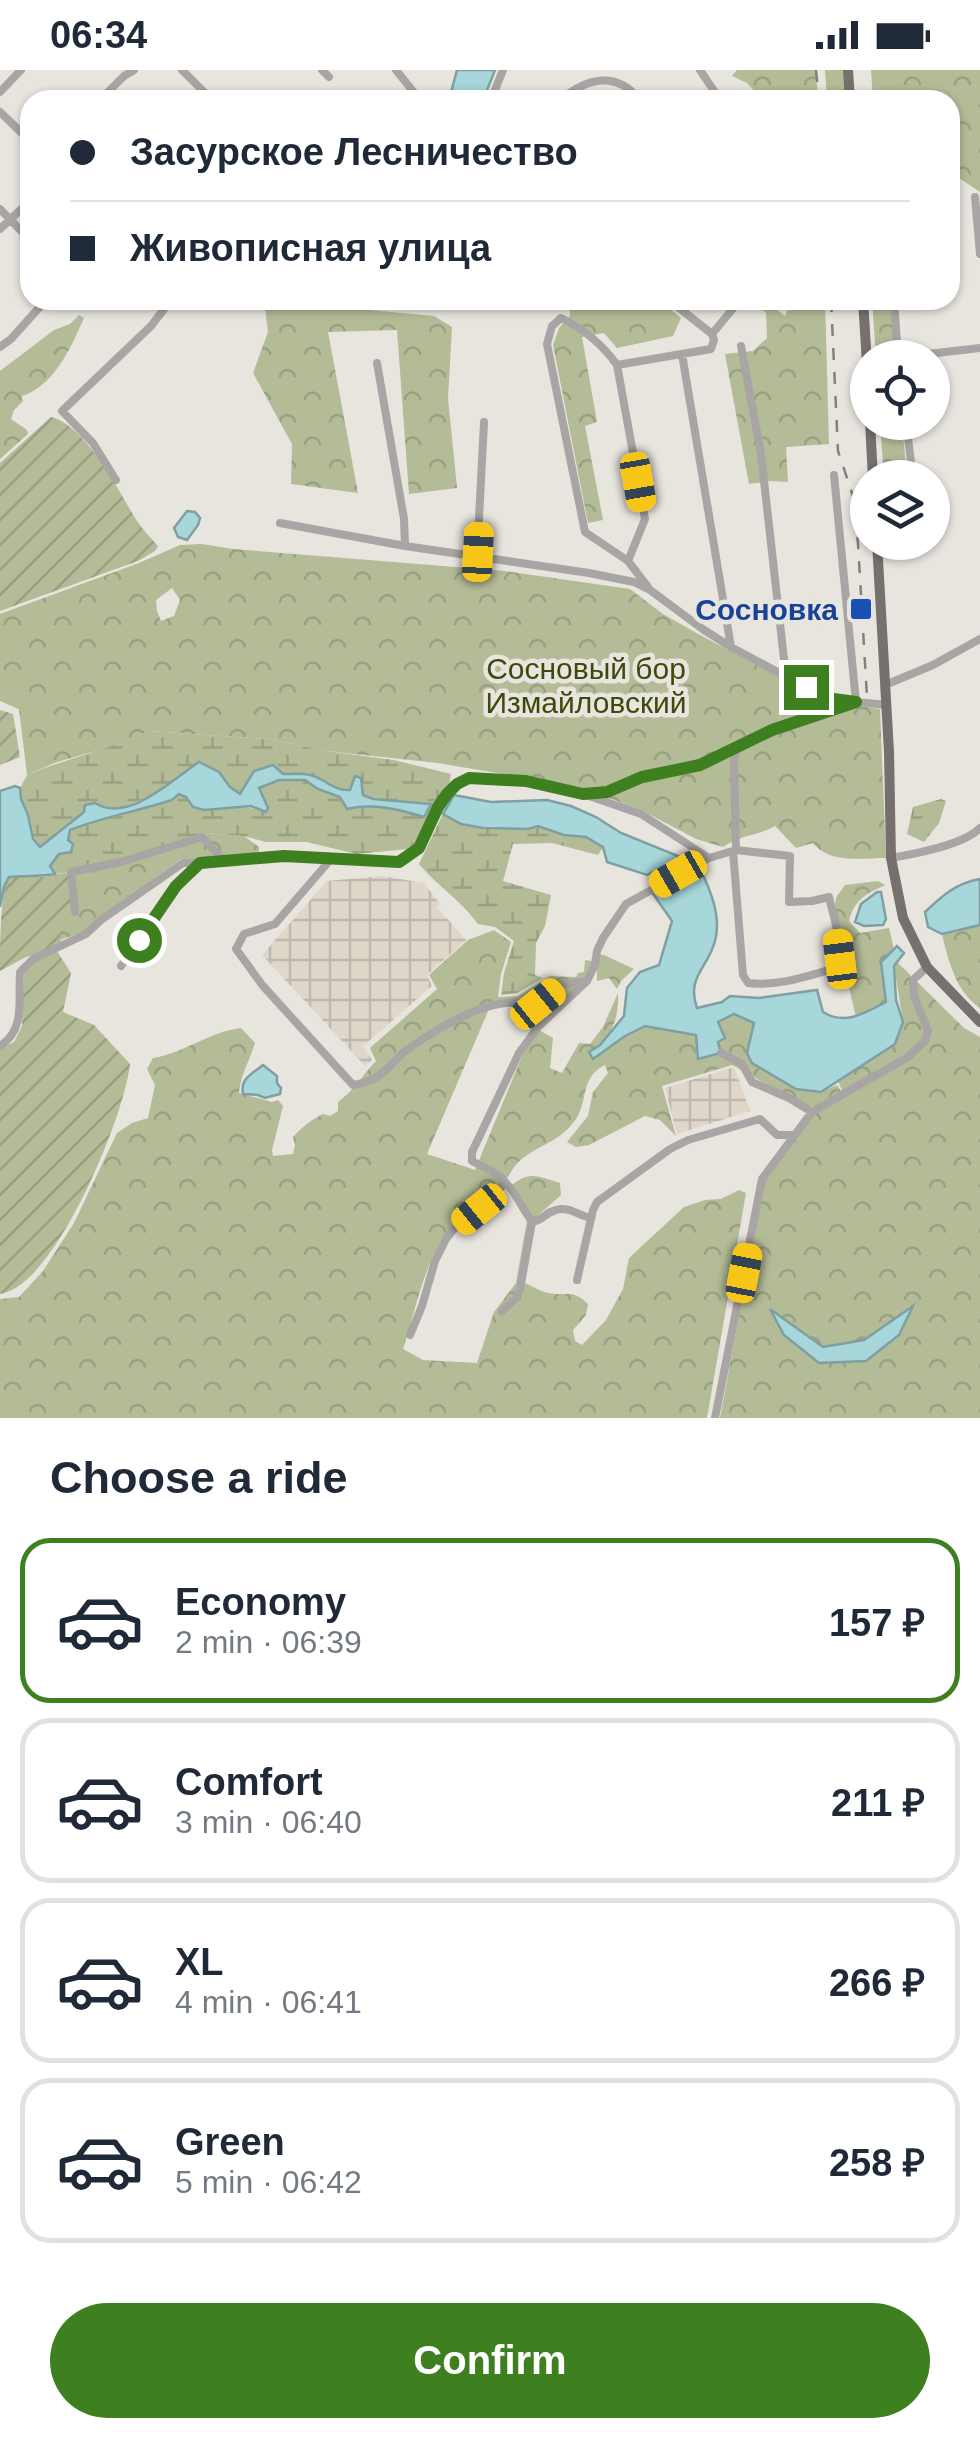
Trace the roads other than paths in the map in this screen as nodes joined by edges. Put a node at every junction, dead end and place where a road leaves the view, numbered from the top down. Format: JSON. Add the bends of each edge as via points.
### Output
{"nodes":[{"id":1,"x":21,"y":70,"type":"edge"},
{"id":2,"x":134,"y":70,"type":"edge"},
{"id":3,"x":182,"y":70,"type":"edge"},
{"id":4,"x":110,"y":90,"type":"edge"},
{"id":5,"x":202,"y":90,"type":"edge"},
{"id":6,"x":573,"y":90,"type":"edge"},
{"id":7,"x":632,"y":90,"type":"edge"},
{"id":8,"x":0,"y":92,"type":"edge"},
{"id":9,"x":0,"y":112,"type":"edge"},
{"id":10,"x":20,"y":131,"type":"edge"},
{"id":11,"x":975,"y":198,"type":"dead end"},
{"id":12,"x":0,"y":209,"type":"edge"},
{"id":13,"x":20,"y":210,"type":"edge"},
{"id":14,"x":10,"y":220,"type":"junction"},
{"id":15,"x":0,"y":229,"type":"edge"},
{"id":16,"x":20,"y":230,"type":"edge"},
{"id":17,"x":980,"y":254,"type":"edge"},
{"id":18,"x":37,"y":310,"type":"edge"},
{"id":19,"x":163,"y":310,"type":"edge"},
{"id":20,"x":682,"y":310,"type":"edge"},
{"id":21,"x":732,"y":310,"type":"edge"},
{"id":22,"x":864,"y":310,"type":"edge"},
{"id":23,"x":895,"y":310,"type":"edge"},
{"id":24,"x":712,"y":334,"type":"junction"},
{"id":25,"x":866,"y":340,"type":"edge"},
{"id":26,"x":897,"y":340,"type":"edge"},
{"id":27,"x":741,"y":346,"type":"dead end"},
{"id":28,"x":0,"y":348,"type":"edge"},
{"id":29,"x":980,"y":348,"type":"edge"},
{"id":30,"x":950,"y":351,"type":"edge"},
{"id":31,"x":682,"y":354,"type":"junction"},
{"id":32,"x":377,"y":363,"type":"dead end"},
{"id":33,"x":617,"y":365,"type":"junction"},
{"id":34,"x":484,"y":422,"type":"dead end"},
{"id":35,"x":834,"y":475,"type":"dead end"},
{"id":36,"x":116,"y":480,"type":"dead end"},
{"id":37,"x":280,"y":523,"type":"dead end"},
{"id":38,"x":405,"y":546,"type":"junction"},
{"id":39,"x":478,"y":557,"type":"junction"},
{"id":40,"x":628,"y":560,"type":"junction"},
{"id":41,"x":878,"y":560,"type":"edge"},
{"id":42,"x":650,"y":590,"type":"junction"},
{"id":43,"x":980,"y":639,"type":"edge"},
{"id":44,"x":731,"y":647,"type":"junction"},
{"id":45,"x":786,"y":677,"type":"junction"},
{"id":46,"x":886,"y":685,"type":"junction"},
{"id":47,"x":856,"y":702,"type":"junction"},
{"id":48,"x":886,"y":704,"type":"junction"},
{"id":49,"x":738,"y":746,"type":"junction"},
{"id":50,"x":583,"y":794,"type":"junction"},
{"id":51,"x":980,"y":828,"type":"edge"},
{"id":52,"x":735,"y":851,"type":"junction"},
{"id":53,"x":709,"y":858,"type":"junction"},
{"id":54,"x":891,"y":858,"type":"junction"},
{"id":55,"x":332,"y":860,"type":"junction"},
{"id":56,"x":224,"y":861,"type":"junction"},
{"id":57,"x":200,"y":863,"type":"junction"},
{"id":58,"x":75,"y":912,"type":"dead end"},
{"id":59,"x":120,"y":966,"type":"dead end"},
{"id":60,"x":927,"y":967,"type":"junction"},
{"id":61,"x":587,"y":980,"type":"junction"},
{"id":62,"x":980,"y":1022,"type":"edge"},
{"id":63,"x":0,"y":1046,"type":"edge"},
{"id":64,"x":721,"y":1054,"type":"dead end"},
{"id":65,"x":812,"y":1112,"type":"junction"},
{"id":66,"x":794,"y":1136,"type":"junction"},
{"id":67,"x":506,"y":1183,"type":"junction"},
{"id":68,"x":591,"y":1218,"type":"junction"},
{"id":69,"x":532,"y":1222,"type":"junction"},
{"id":70,"x":577,"y":1280,"type":"dead end"},
{"id":71,"x":502,"y":1310,"type":"dead end"},
{"id":72,"x":410,"y":1335,"type":"dead end"},
{"id":73,"x":716,"y":1418,"type":"edge"}],
"edges":[{"from":1,"to":8,"type":"street"},
{"from":2,"to":4,"type":"street"},
{"from":3,"to":5,"type":"street"},
{"from":6,"to":7,"type":"street","via":[[610,78]]},
{"from":9,"to":10,"type":"street"},
{"from":11,"to":17,"type":"street"},
{"from":12,"to":14,"type":"street"},
{"from":13,"to":14,"type":"street"},
{"from":14,"to":15,"type":"street"},
{"from":14,"to":16,"type":"street"},
{"from":18,"to":28,"type":"street"},
{"from":19,"to":36,"type":"street","via":[[62,412],[93,442]]},
{"from":20,"to":24,"type":"street"},
{"from":21,"to":24,"type":"street"},
{"from":22,"to":25,"type":"main road"},
{"from":23,"to":26,"type":"street"},
{"from":24,"to":31,"type":"street","via":[[711,349]]},
{"from":27,"to":45,"type":"street","via":[[761,454]]},
{"from":29,"to":30,"type":"street"},
{"from":31,"to":33,"type":"street"},
{"from":31,"to":44,"type":"street"},
{"from":32,"to":38,"type":"street"},
{"from":33,"to":40,"type":"street","via":[[645,518]]},
{"from":33,"to":40,"type":"street","via":[[598,342],[561,318],[552,326],[547,344],[584,532]]},
{"from":34,"to":39,"type":"street"},
{"from":35,"to":47,"type":"street"},
{"from":37,"to":38,"type":"street"},
{"from":38,"to":39,"type":"street"},
{"from":39,"to":42,"type":"street","via":[[589,573]]},
{"from":40,"to":42,"type":"street"},
{"from":41,"to":46,"type":"main road"},
{"from":42,"to":44,"type":"street"},
{"from":43,"to":46,"type":"street"},
{"from":44,"to":45,"type":"street"},
{"from":45,"to":47,"type":"street","via":[[826,698]]},
{"from":46,"to":48,"type":"main road"},
{"from":47,"to":48,"type":"street"},
{"from":47,"to":49,"type":"street"},
{"from":48,"to":54,"type":"main road"},
{"from":49,"to":50,"type":"street","via":[[700,765]]},
{"from":49,"to":52,"type":"street"},
{"from":50,"to":53,"type":"street","via":[[641,814]]},
{"from":50,"to":55,"type":"street","via":[[469,778],[447,794],[419,848],[399,862]]},
{"from":51,"to":54,"type":"street"},
{"from":52,"to":52,"type":"street","via":[[748,982],[836,968],[828,897],[789,902],[790,856]]},
{"from":52,"to":53,"type":"street"},
{"from":53,"to":61,"type":"street","via":[[626,904],[602,938]]},
{"from":54,"to":60,"type":"main road","via":[[903,918]]},
{"from":55,"to":56,"type":"street"},
{"from":55,"to":61,"type":"street","via":[[275,924],[244,934],[236,949],[353,1085],[374,1082],[409,1048],[472,1013],[538,1004],[562,984]]},
{"from":56,"to":57,"type":"street"},
{"from":56,"to":58,"type":"street","via":[[202,837],[71,872]]},
{"from":57,"to":59,"type":"street"},
{"from":57,"to":63,"type":"street","via":[[183,863],[86,934],[32,960],[20,972],[19,1024]]},
{"from":60,"to":62,"type":"main road"},
{"from":60,"to":65,"type":"street","via":[[913,980],[925,1041],[908,1058]]},
{"from":61,"to":67,"type":"street","via":[[528,1039],[472,1152],[472,1161]]},
{"from":64,"to":65,"type":"street","via":[[742,1064],[752,1082]]},
{"from":65,"to":66,"type":"street"},
{"from":66,"to":68,"type":"street","via":[[777,1134],[760,1119],[688,1140],[597,1202]]},
{"from":66,"to":73,"type":"street","via":[[762,1179]]},
{"from":67,"to":69,"type":"street"},
{"from":67,"to":72,"type":"street","via":[[446,1240]]},
{"from":68,"to":69,"type":"street","via":[[563,1208]]},
{"from":68,"to":70,"type":"street"},
{"from":69,"to":71,"type":"street","via":[[520,1289]]}]}
